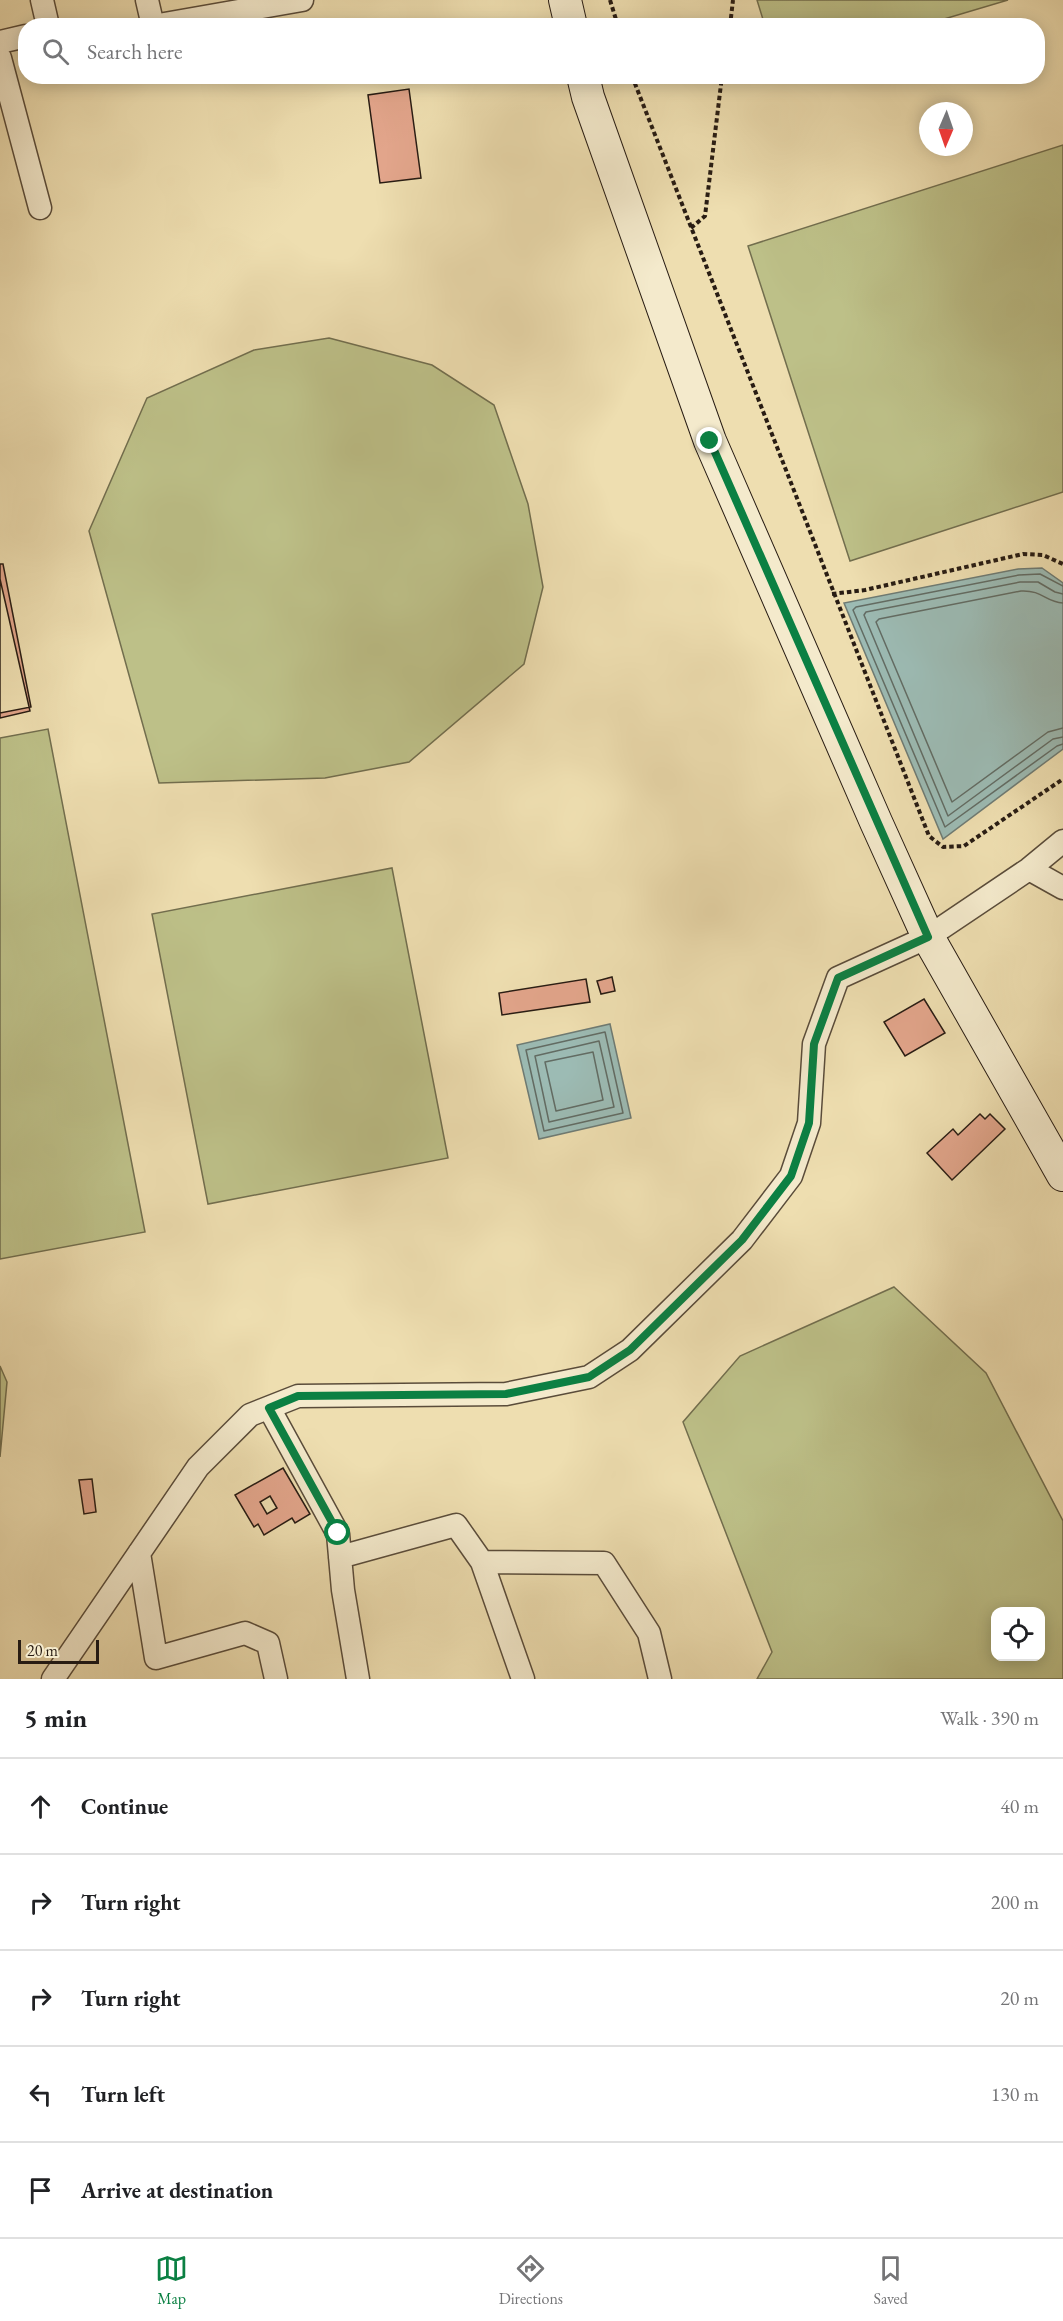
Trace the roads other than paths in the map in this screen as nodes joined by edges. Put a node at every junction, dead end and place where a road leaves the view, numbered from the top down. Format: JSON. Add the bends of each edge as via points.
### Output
{"nodes":[{"id":1,"x":42,"y":0,"type":"edge"},
{"id":2,"x":147,"y":0,"type":"edge"},
{"id":3,"x":302,"y":0,"type":"edge"},
{"id":4,"x":565,"y":0,"type":"edge"},
{"id":5,"x":46,"y":18,"type":"edge"},
{"id":6,"x":151,"y":18,"type":"edge"},
{"id":7,"x":199,"y":18,"type":"edge"},
{"id":8,"x":569,"y":18,"type":"edge"},
{"id":9,"x":18,"y":38,"type":"edge"},
{"id":10,"x":0,"y":42,"type":"edge"},
{"id":11,"x":0,"y":58,"type":"edge"},
{"id":12,"x":585,"y":84,"type":"edge"},
{"id":13,"x":40,"y":208,"type":"dead end"},
{"id":14,"x":1063,"y":841,"type":"edge"},
{"id":15,"x":1029,"y":868,"type":"junction"},
{"id":16,"x":1063,"y":888,"type":"edge"},
{"id":17,"x":928,"y":937,"type":"junction"},
{"id":18,"x":1063,"y":1175,"type":"edge"},
{"id":19,"x":269,"y":1408,"type":"junction"},
{"id":20,"x":140,"y":1553,"type":"junction"},
{"id":21,"x":340,"y":1557,"type":"junction"},
{"id":22,"x":482,"y":1562,"type":"junction"},
{"id":23,"x":156,"y":1668,"type":"edge"},
{"id":24,"x":53,"y":1679,"type":"edge"},
{"id":25,"x":276,"y":1679,"type":"edge"},
{"id":26,"x":358,"y":1679,"type":"edge"},
{"id":27,"x":523,"y":1679,"type":"edge"},
{"id":28,"x":660,"y":1679,"type":"edge"}],
"edges":[{"from":1,"to":5,"type":"street"},
{"from":2,"to":6,"type":"street"},
{"from":3,"to":7,"type":"street"},
{"from":4,"to":8,"type":"street"},
{"from":9,"to":10,"type":"street"},
{"from":11,"to":13,"type":"street"},
{"from":12,"to":17,"type":"street","via":[[710,441]]},
{"from":14,"to":15,"type":"street"},
{"from":15,"to":16,"type":"street"},
{"from":15,"to":17,"type":"street"},
{"from":17,"to":18,"type":"street"},
{"from":17,"to":19,"type":"street","via":[[838,978],[814,1044],[809,1123],[791,1176],[742,1240],[630,1350],[589,1377],[506,1394],[298,1396]]},
{"from":19,"to":20,"type":"street","via":[[250,1415],[198,1467]]},
{"from":19,"to":21,"type":"street","via":[[338,1533]]},
{"from":20,"to":23,"type":"street"},
{"from":20,"to":24,"type":"street"},
{"from":21,"to":22,"type":"street","via":[[456,1525]]},
{"from":21,"to":26,"type":"street"},
{"from":22,"to":27,"type":"street"},
{"from":22,"to":28,"type":"street","via":[[604,1563],[649,1633]]},
{"from":23,"to":25,"type":"street","via":[[245,1633],[268,1643]]}]}
